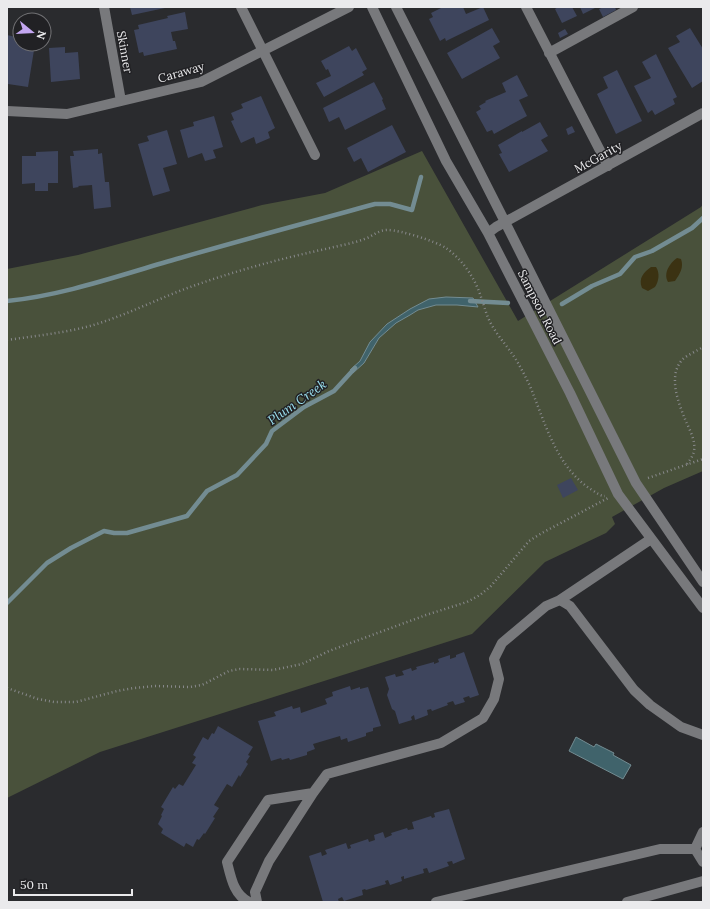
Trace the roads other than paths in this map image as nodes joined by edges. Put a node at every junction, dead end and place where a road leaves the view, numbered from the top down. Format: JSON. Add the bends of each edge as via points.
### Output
{"nodes":[{"id":1,"x":104,"y":7,"type":"edge"},
{"id":2,"x":241,"y":7,"type":"edge"},
{"id":3,"x":349,"y":7,"type":"edge"},
{"id":4,"x":372,"y":7,"type":"edge"},
{"id":5,"x":396,"y":7,"type":"edge"},
{"id":6,"x":526,"y":7,"type":"edge"},
{"id":7,"x":634,"y":7,"type":"edge"},
{"id":8,"x":263,"y":51,"type":"junction"},
{"id":9,"x":549,"y":53,"type":"junction"},
{"id":10,"x":121,"y":101,"type":"junction"},
{"id":11,"x":7,"y":111,"type":"edge"},
{"id":12,"x":703,"y":114,"type":"edge"},
{"id":13,"x":315,"y":155,"type":"dead end"},
{"id":14,"x":608,"y":166,"type":"junction"},
{"id":15,"x":505,"y":222,"type":"junction"},
{"id":16,"x":488,"y":233,"type":"junction"},
{"id":17,"x":651,"y":539,"type":"junction"},
{"id":18,"x":703,"y":582,"type":"edge"},
{"id":19,"x":560,"y":600,"type":"junction"},
{"id":20,"x":703,"y":608,"type":"edge"},
{"id":21,"x":703,"y":735,"type":"edge"},
{"id":22,"x":313,"y":793,"type":"junction"},
{"id":23,"x":703,"y":832,"type":"edge"},
{"id":24,"x":696,"y":849,"type":"junction"},
{"id":25,"x":703,"y":862,"type":"edge"},
{"id":26,"x":703,"y":881,"type":"edge"},
{"id":27,"x":249,"y":902,"type":"edge"},
{"id":28,"x":257,"y":902,"type":"edge"},
{"id":29,"x":436,"y":902,"type":"edge"},
{"id":30,"x":627,"y":902,"type":"edge"}],
"edges":[{"from":1,"to":10,"type":"street","name":"Skinner"},
{"from":2,"to":8,"type":"street"},
{"from":3,"to":8,"type":"street","name":"Caraway"},
{"from":4,"to":16,"type":"street","name":"Sampson Road","via":[[446,161]]},
{"from":5,"to":15,"type":"street","name":"Sampson Road"},
{"from":6,"to":9,"type":"street"},
{"from":7,"to":9,"type":"street"},
{"from":8,"to":10,"type":"street","name":"Caraway","via":[[201,82]]},
{"from":8,"to":13,"type":"street"},
{"from":9,"to":14,"type":"street"},
{"from":10,"to":11,"type":"street","name":"Caraway","via":[[67,114]]},
{"from":12,"to":14,"type":"street","name":"McGarity"},
{"from":14,"to":15,"type":"street","name":"McGarity"},
{"from":15,"to":16,"type":"street","name":"McGarity"},
{"from":15,"to":18,"type":"street","name":"Sampson Road","via":[[636,484]]},
{"from":16,"to":17,"type":"street","name":"Sampson Road","via":[[570,393],[618,494]]},
{"from":17,"to":19,"type":"street"},
{"from":17,"to":20,"type":"street","name":"Sampson Road"},
{"from":19,"to":21,"type":"street","via":[[570,606],[639,695],[681,727]]},
{"from":19,"to":22,"type":"street","via":[[546,606],[502,643],[494,659],[499,680],[494,699],[483,718],[441,743],[326,774]]},
{"from":22,"to":27,"type":"street","via":[[268,800],[227,862],[232,883],[242,899]]},
{"from":22,"to":28,"type":"street","via":[[269,861],[255,892]]},
{"from":23,"to":24,"type":"street"},
{"from":24,"to":25,"type":"street"},
{"from":24,"to":29,"type":"street","via":[[660,849]]},
{"from":26,"to":30,"type":"street"}]}
